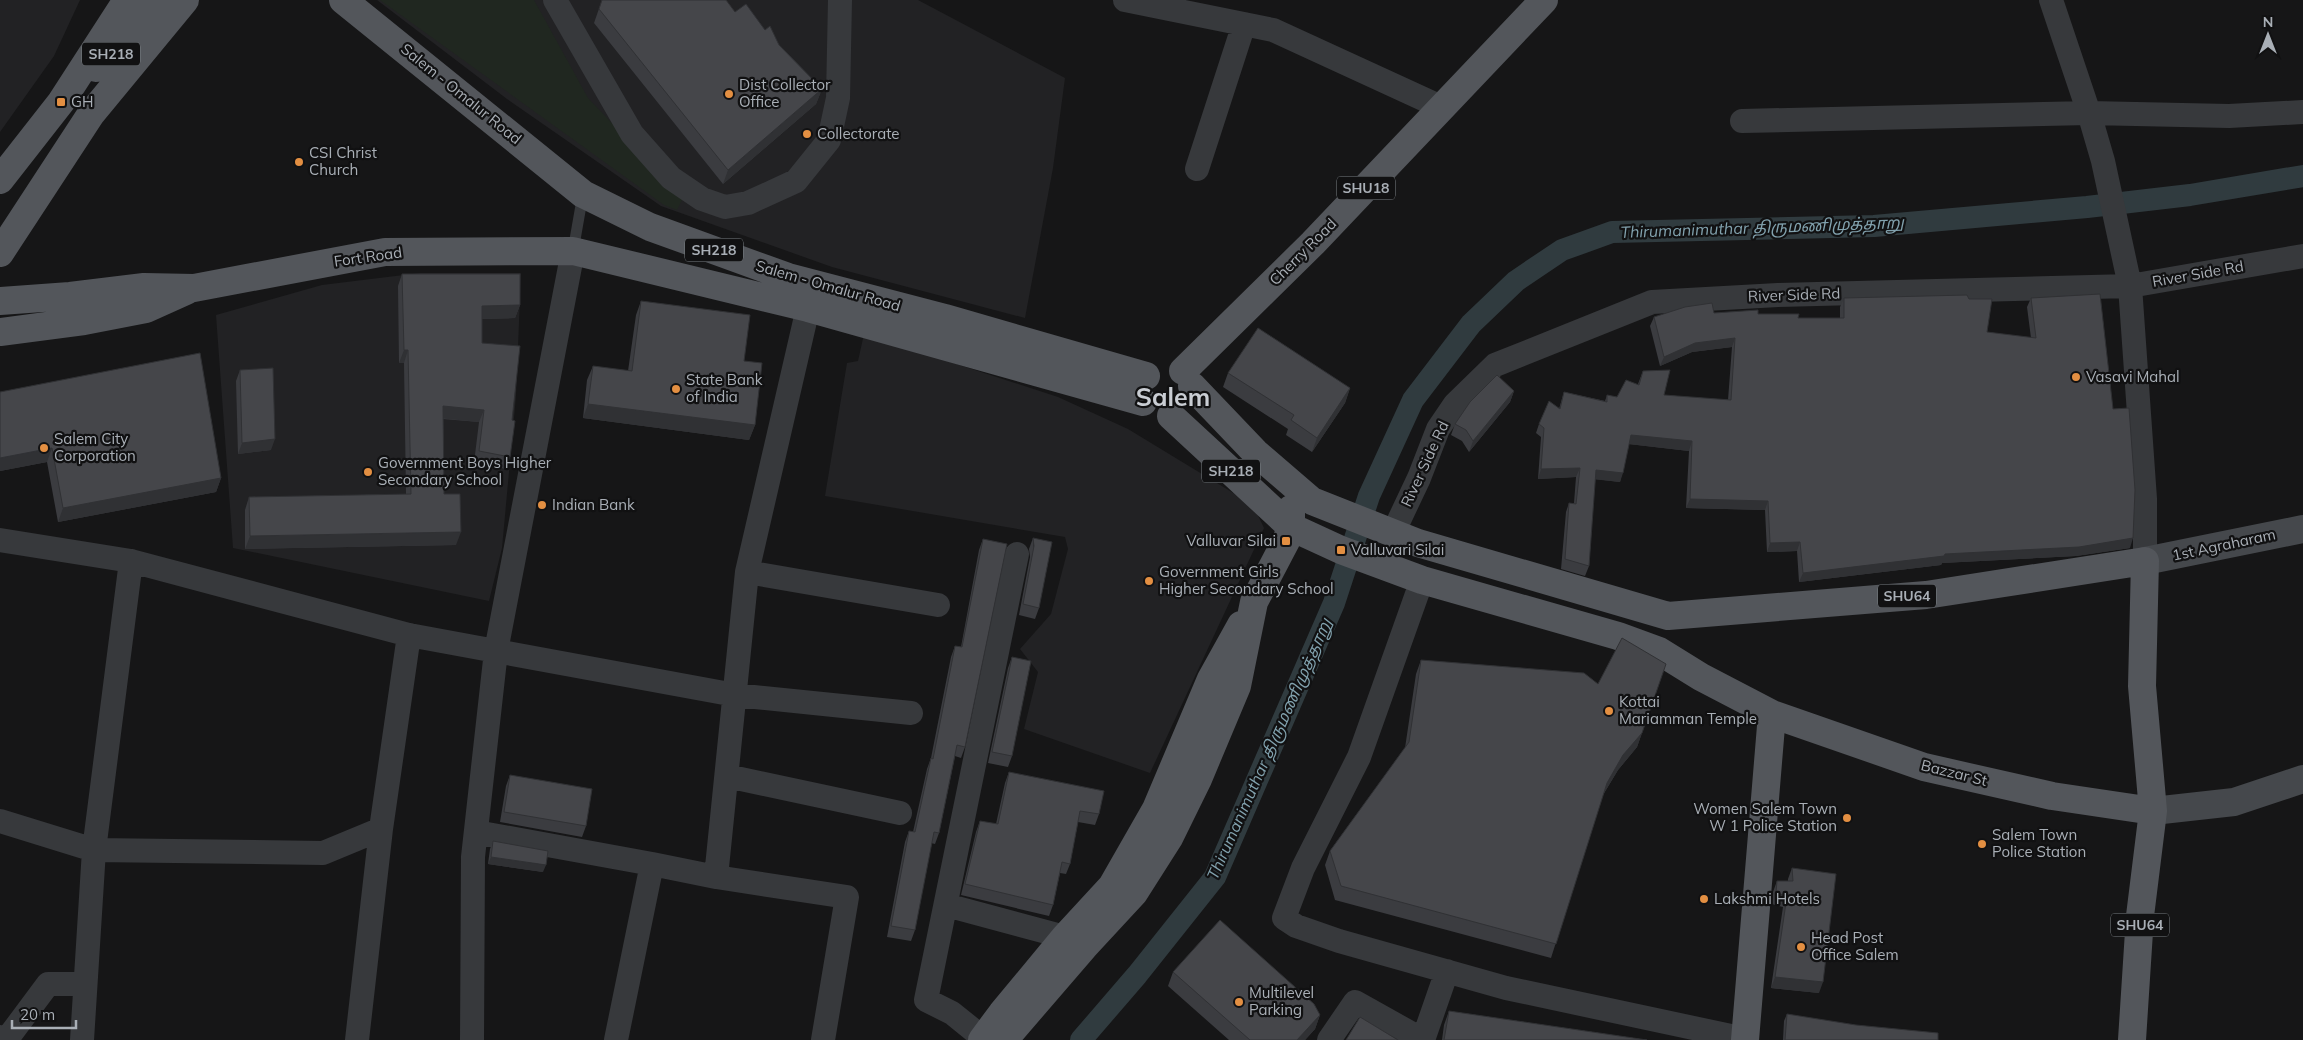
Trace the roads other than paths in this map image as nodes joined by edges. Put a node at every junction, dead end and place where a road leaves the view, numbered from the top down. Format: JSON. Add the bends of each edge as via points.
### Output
{"nodes":[{"id":1,"x":128,"y":0,"type":"edge"},
{"id":2,"x":156,"y":0,"type":"edge"},
{"id":3,"x":185,"y":0,"type":"edge"},
{"id":4,"x":343,"y":0,"type":"edge"},
{"id":5,"x":555,"y":0,"type":"edge"},
{"id":6,"x":840,"y":0,"type":"edge"},
{"id":7,"x":1129,"y":0,"type":"edge"},
{"id":8,"x":1544,"y":0,"type":"edge"},
{"id":9,"x":2051,"y":0,"type":"edge"},
{"id":10,"x":1222,"y":9,"type":"edge"},
{"id":11,"x":1244,"y":24,"type":"junction"},
{"id":12,"x":61,"y":102,"type":"junction"},
{"id":13,"x":1443,"y":108,"type":"junction"},
{"id":14,"x":2303,"y":112,"type":"edge"},
{"id":15,"x":2089,"y":113,"type":"junction"},
{"id":16,"x":1742,"y":121,"type":"dead end"},
{"id":17,"x":1197,"y":169,"type":"dead end"},
{"id":18,"x":0,"y":180,"type":"edge"},
{"id":19,"x":583,"y":194,"type":"junction"},
{"id":20,"x":573,"y":251,"type":"junction"},
{"id":21,"x":0,"y":253,"type":"edge"},
{"id":22,"x":2303,"y":256,"type":"edge"},
{"id":23,"x":2130,"y":286,"type":"junction"},
{"id":24,"x":194,"y":288,"type":"junction"},
{"id":25,"x":0,"y":300,"type":"edge"},
{"id":26,"x":808,"y":308,"type":"junction"},
{"id":27,"x":0,"y":332,"type":"edge"},
{"id":28,"x":1188,"y":378,"type":"junction"},
{"id":29,"x":1144,"y":389,"type":"junction"},
{"id":30,"x":1171,"y":416,"type":"junction"},
{"id":31,"x":1292,"y":483,"type":"junction"},
{"id":32,"x":1291,"y":527,"type":"junction"},
{"id":33,"x":2303,"y":529,"type":"edge"},
{"id":34,"x":1392,"y":534,"type":"junction"},
{"id":35,"x":0,"y":540,"type":"edge"},
{"id":36,"x":1017,"y":554,"type":"dead end"},
{"id":37,"x":131,"y":561,"type":"junction"},
{"id":38,"x":2145,"y":561,"type":"junction"},
{"id":39,"x":747,"y":572,"type":"junction"},
{"id":40,"x":1414,"y":577,"type":"junction"},
{"id":41,"x":1254,"y":602,"type":"junction"},
{"id":42,"x":938,"y":605,"type":"dead end"},
{"id":43,"x":1668,"y":616,"type":"junction"},
{"id":44,"x":410,"y":635,"type":"junction"},
{"id":45,"x":496,"y":651,"type":"junction"},
{"id":46,"x":1659,"y":651,"type":"junction"},
{"id":47,"x":735,"y":695,"type":"junction"},
{"id":48,"x":911,"y":713,"type":"dead end"},
{"id":49,"x":1772,"y":714,"type":"junction"},
{"id":50,"x":727,"y":776,"type":"junction"},
{"id":51,"x":2303,"y":779,"type":"edge"},
{"id":52,"x":900,"y":812,"type":"dead end"},
{"id":53,"x":2154,"y":812,"type":"junction"},
{"id":54,"x":0,"y":821,"type":"edge"},
{"id":55,"x":381,"y":829,"type":"junction"},
{"id":56,"x":476,"y":832,"type":"junction"},
{"id":57,"x":94,"y":850,"type":"junction"},
{"id":58,"x":652,"y":864,"type":"junction"},
{"id":59,"x":716,"y":876,"type":"junction"},
{"id":60,"x":946,"y":905,"type":"junction"},
{"id":61,"x":1065,"y":937,"type":"junction"},
{"id":62,"x":1446,"y":971,"type":"junction"},
{"id":63,"x":85,"y":984,"type":"junction"},
{"id":64,"x":0,"y":1037,"type":"edge"},
{"id":65,"x":990,"y":1039,"type":"edge"},
{"id":66,"x":82,"y":1040,"type":"edge"},
{"id":67,"x":357,"y":1040,"type":"edge"},
{"id":68,"x":472,"y":1040,"type":"edge"},
{"id":69,"x":616,"y":1040,"type":"edge"},
{"id":70,"x":823,"y":1040,"type":"edge"},
{"id":71,"x":1329,"y":1040,"type":"edge"},
{"id":72,"x":1423,"y":1040,"type":"edge"},
{"id":73,"x":1745,"y":1040,"type":"edge"},
{"id":74,"x":2132,"y":1040,"type":"edge"}],
"edges":[{"from":1,"to":12,"type":"main road","number":"SH218"},
{"from":2,"to":12,"type":"main road","number":"SH218","via":[[132,34]]},
{"from":3,"to":21,"type":"main road","via":[[90,114]]},
{"from":4,"to":19,"type":"main road","name":"Salem - Omalur Road","number":"SH218"},
{"from":5,"to":6,"type":"street","via":[[632,134],[671,178],[702,199],[724,207],[748,203],[796,181],[829,140],[838,98]]},
{"from":7,"to":10,"type":"street"},
{"from":8,"to":13,"type":"main road","name":"Cherry Road","number":"SHU18"},
{"from":9,"to":15,"type":"street"},
{"from":10,"to":11,"type":"street"},
{"from":11,"to":13,"type":"street","via":[[1273,30]]},
{"from":11,"to":17,"type":"street"},
{"from":12,"to":18,"type":"main road","number":"SH218"},
{"from":13,"to":28,"type":"main road","name":"Cherry Road","number":"SHU18"},
{"from":14,"to":15,"type":"street","via":[[2229,116]]},
{"from":15,"to":16,"type":"street"},
{"from":15,"to":23,"type":"street","via":[[2103,161]]},
{"from":19,"to":20,"type":"lane"},
{"from":19,"to":29,"type":"main road","name":"Salem - Omalur Road","number":"SH218","via":[[650,227],[788,277],[945,318]]},
{"from":20,"to":24,"type":"main road","name":"Fort Road","via":[[385,252]]},
{"from":20,"to":26,"type":"main road","name":"Salem - Omalur Road","number":"SH218"},
{"from":20,"to":45,"type":"street"},
{"from":22,"to":23,"type":"street","name":"River Side Rd"},
{"from":23,"to":34,"type":"street","name":"River Side Rd","via":[[1778,295],[1652,302],[1494,365],[1455,404],[1438,428]]},
{"from":23,"to":38,"type":"street","via":[[2145,499]]},
{"from":24,"to":25,"type":"main road","name":"Fort Road","via":[[144,287]]},
{"from":24,"to":27,"type":"main road","name":"Fort Road","via":[[146,309]]},
{"from":26,"to":29,"type":"main road","name":"Salem - Omalur Road","number":"SH218"},
{"from":26,"to":39,"type":"street"},
{"from":28,"to":29,"type":"main road","via":[[1168,365],[1152,370]]},
{"from":28,"to":30,"type":"main road","via":[[1192,394],[1185,409]]},
{"from":28,"to":31,"type":"main road","via":[[1255,452]]},
{"from":29,"to":30,"type":"main road","via":[[1154,413]]},
{"from":30,"to":32,"type":"main road","number":"SH218"},
{"from":31,"to":32,"type":"main road"},
{"from":31,"to":34,"type":"main road","via":[[1312,501]]},
{"from":32,"to":40,"type":"main road","name":"Bazzar St"},
{"from":32,"to":41,"type":"main road"},
{"from":33,"to":38,"type":"main road","name":"1st Agraharam"},
{"from":34,"to":43,"type":"main road"},
{"from":35,"to":37,"type":"street"},
{"from":36,"to":60,"type":"street"},
{"from":37,"to":44,"type":"street"},
{"from":37,"to":57,"type":"street"},
{"from":38,"to":43,"type":"main road","number":"SHU64","via":[[1926,595]]},
{"from":38,"to":53,"type":"main road","number":"SHU64","via":[[2142,686]]},
{"from":39,"to":42,"type":"street"},
{"from":39,"to":47,"type":"street"},
{"from":40,"to":46,"type":"main road","name":"Bazzar St","via":[[1618,636]]},
{"from":40,"to":62,"type":"street","via":[[1358,757],[1303,868],[1284,918],[1296,926],[1339,941]]},
{"from":41,"to":61,"type":"main road","via":[[1211,679],[1151,818],[1112,886]]},
{"from":41,"to":65,"type":"main road","via":[[1237,686],[1169,838],[1134,892],[1077,954]]},
{"from":43,"to":46,"type":"main road"},
{"from":44,"to":45,"type":"street"},
{"from":44,"to":55,"type":"street"},
{"from":45,"to":47,"type":"street"},
{"from":45,"to":56,"type":"street"},
{"from":46,"to":49,"type":"main road","name":"Bazzar St"},
{"from":47,"to":48,"type":"street"},
{"from":47,"to":50,"type":"street"},
{"from":49,"to":53,"type":"main road","name":"Bazzar St","via":[[1924,767],[2052,796]]},
{"from":49,"to":73,"type":"main road"},
{"from":50,"to":52,"type":"street"},
{"from":50,"to":59,"type":"street"},
{"from":51,"to":53,"type":"main road","name":"Bazzar St","via":[[2234,802]]},
{"from":53,"to":74,"type":"main road","number":"SHU64","via":[[2140,916]]},
{"from":54,"to":57,"type":"street"},
{"from":55,"to":57,"type":"street","via":[[323,854]]},
{"from":55,"to":67,"type":"street"},
{"from":56,"to":58,"type":"street"},
{"from":56,"to":68,"type":"street","via":[[473,857]]},
{"from":57,"to":63,"type":"street"},
{"from":58,"to":59,"type":"street"},
{"from":58,"to":69,"type":"street"},
{"from":59,"to":70,"type":"street","via":[[847,897]]},
{"from":60,"to":61,"type":"street"},
{"from":60,"to":65,"type":"street","via":[[926,1000]]},
{"from":61,"to":65,"type":"main road"},
{"from":62,"to":72,"type":"street"},
{"from":62,"to":73,"type":"street","via":[[1506,988]]},
{"from":63,"to":64,"type":"street","via":[[48,984],[7,1039]]},
{"from":63,"to":66,"type":"street"},
{"from":71,"to":72,"type":"street","via":[[1355,1002]]}]}
